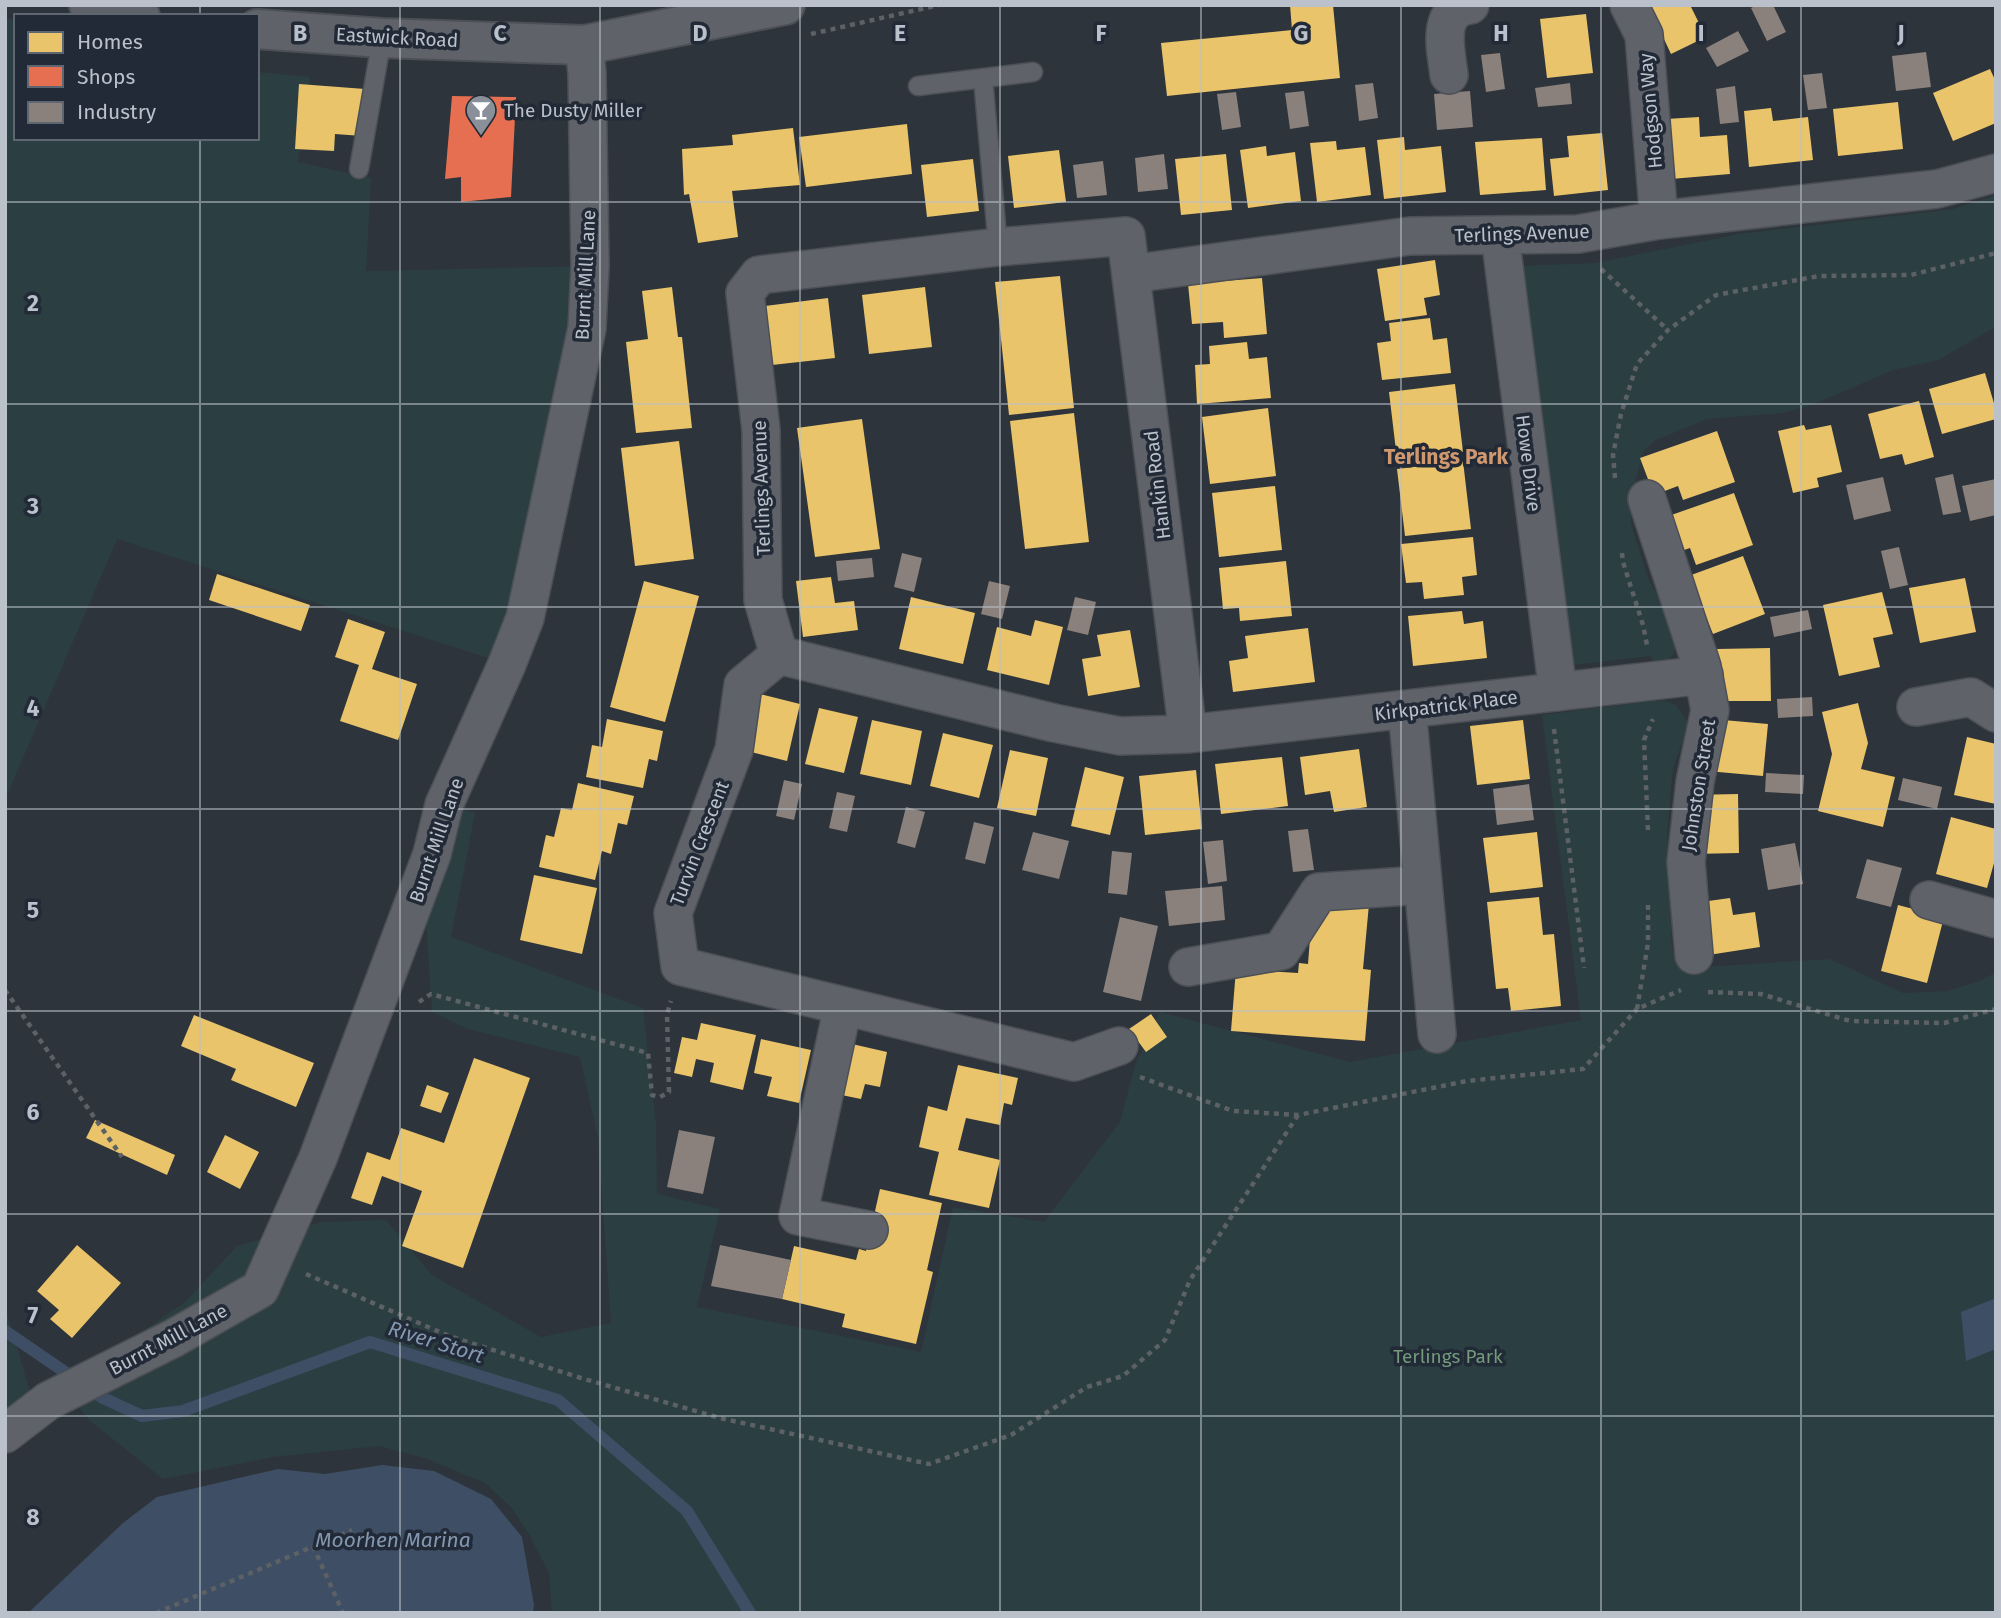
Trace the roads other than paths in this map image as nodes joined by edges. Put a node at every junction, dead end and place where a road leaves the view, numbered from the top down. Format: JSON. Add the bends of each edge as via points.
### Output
{"nodes":[{"id":1,"x":89,"y":5,"type":"edge"},
{"id":2,"x":785,"y":5,"type":"edge"},
{"id":3,"x":1470,"y":5,"type":"edge"},
{"id":4,"x":1629,"y":5,"type":"edge"},
{"id":5,"x":131,"y":14,"type":"edge"},
{"id":6,"x":259,"y":29,"type":"edge"},
{"id":7,"x":382,"y":38,"type":"junction"},
{"id":8,"x":584,"y":45,"type":"junction"},
{"id":9,"x":1033,"y":72,"type":"dead end"},
{"id":10,"x":1449,"y":75,"type":"dead end"},
{"id":11,"x":984,"y":78,"type":"junction"},
{"id":12,"x":918,"y":86,"type":"dead end"},
{"id":13,"x":359,"y":169,"type":"dead end"},
{"id":14,"x":1996,"y":173,"type":"edge"},
{"id":15,"x":1659,"y":220,"type":"junction"},
{"id":16,"x":1500,"y":235,"type":"junction"},
{"id":17,"x":1126,"y":236,"type":"joint"},
{"id":18,"x":998,"y":247,"type":"junction"},
{"id":19,"x":1130,"y":274,"type":"junction"},
{"id":20,"x":1647,"y":499,"type":"dead end"},
{"id":21,"x":779,"y":655,"type":"junction"},
{"id":22,"x":1704,"y":675,"type":"junction"},
{"id":23,"x":1554,"y":692,"type":"junction"},
{"id":24,"x":1916,"y":707,"type":"dead end"},
{"id":25,"x":1407,"y":709,"type":"junction"},
{"id":26,"x":1996,"y":713,"type":"edge"},
{"id":27,"x":1188,"y":734,"type":"junction"},
{"id":28,"x":1423,"y":885,"type":"junction"},
{"id":29,"x":1929,"y":900,"type":"dead end"},
{"id":30,"x":1996,"y":919,"type":"edge"},
{"id":31,"x":1694,"y":955,"type":"dead end"},
{"id":32,"x":1188,"y":967,"type":"dead end"},
{"id":33,"x":843,"y":1006,"type":"junction"},
{"id":34,"x":1437,"y":1034,"type":"dead end"},
{"id":35,"x":1119,"y":1046,"type":"road end"},
{"id":36,"x":869,"y":1230,"type":"dead end"},
{"id":37,"x":5,"y":1434,"type":"edge"}],
"edges":[{"from":1,"to":5,"type":"street"},
{"from":2,"to":8,"type":"street","name":"Eastwick Road"},
{"from":3,"to":10,"type":"street","via":[[1452,13],[1447,23]]},
{"from":4,"to":15,"type":"street","name":"Hodgson Way","via":[[1644,35]]},
{"from":6,"to":7,"type":"street","name":"Eastwick Road"},
{"from":7,"to":8,"type":"street","name":"Eastwick Road"},
{"from":7,"to":13,"type":"lane"},
{"from":8,"to":37,"type":"street","name":"Burnt Mill Lane","via":[[590,265],[587,328],[525,618],[444,805],[432,854],[318,1158],[260,1289],[48,1401]]},
{"from":9,"to":11,"type":"lane"},
{"from":11,"to":12,"type":"lane"},
{"from":11,"to":18,"type":"lane"},
{"from":14,"to":15,"type":"street","name":"Terlings Avenue","via":[[1937,190]]},
{"from":15,"to":16,"type":"street","name":"Terlings Avenue","via":[[1578,234]]},
{"from":16,"to":19,"type":"street","name":"Terlings Avenue","via":[[1410,236]]},
{"from":16,"to":23,"type":"street","name":"Howe Drive"},
{"from":17,"to":18,"type":"street","name":"Terlings Avenue"},
{"from":17,"to":19,"type":"street","name":"Hankin Road"},
{"from":18,"to":21,"type":"street","name":"Terlings Avenue","via":[[759,275],[745,293],[761,430],[763,600]]},
{"from":19,"to":27,"type":"street","name":"Hankin Road"},
{"from":20,"to":22,"type":"street","name":"Johnston Street"},
{"from":21,"to":27,"type":"street","via":[[1120,736]]},
{"from":21,"to":33,"type":"street","name":"Turvin Crescent","via":[[743,685],[734,750],[673,913],[680,966]]},
{"from":22,"to":23,"type":"street","name":"Kirkpatrick Place"},
{"from":22,"to":31,"type":"street","name":"Johnston Street","via":[[1710,710],[1695,782],[1686,862]]},
{"from":23,"to":25,"type":"street","name":"Kirkpatrick Place"},
{"from":24,"to":26,"type":"street","via":[[1971,697]]},
{"from":25,"to":27,"type":"street","name":"Kirkpatrick Place"},
{"from":25,"to":28,"type":"street"},
{"from":28,"to":32,"type":"street","via":[[1319,892],[1281,951]]},
{"from":28,"to":34,"type":"street"},
{"from":29,"to":30,"type":"street"},
{"from":33,"to":35,"type":"street","via":[[1074,1062]]},
{"from":33,"to":36,"type":"street","via":[[797,1216]]}]}
